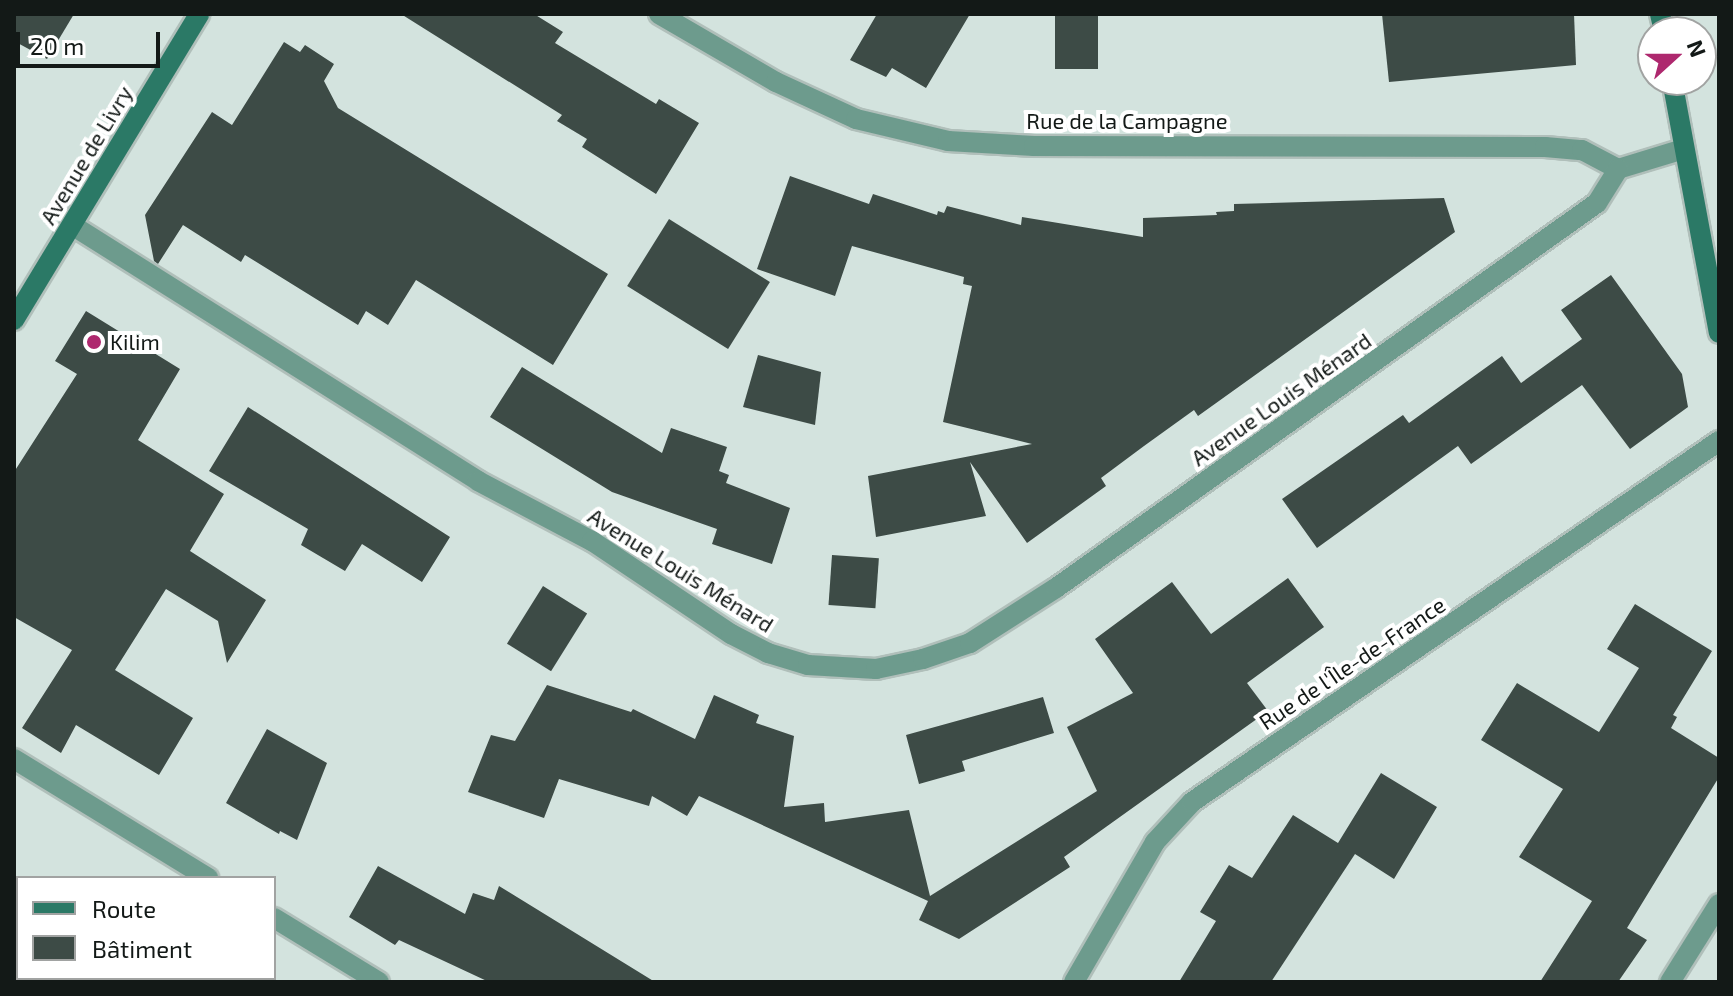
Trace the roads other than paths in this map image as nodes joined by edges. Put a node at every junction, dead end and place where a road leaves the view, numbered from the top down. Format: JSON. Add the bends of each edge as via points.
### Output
{"nodes":[{"id":1,"x":199,"y":14,"type":"edge"},
{"id":2,"x":659,"y":14,"type":"edge"},
{"id":3,"x":1675,"y":96,"type":"edge"},
{"id":4,"x":1684,"y":149,"type":"junction"},
{"id":5,"x":1618,"y":169,"type":"junction"},
{"id":6,"x":72,"y":225,"type":"junction"},
{"id":7,"x":14,"y":320,"type":"edge"},
{"id":8,"x":1719,"y":333,"type":"edge"},
{"id":9,"x":1719,"y":441,"type":"edge"},
{"id":10,"x":14,"y":759,"type":"edge"},
{"id":11,"x":205,"y":876,"type":"edge"},
{"id":12,"x":1719,"y":904,"type":"edge"},
{"id":13,"x":276,"y":919,"type":"edge"},
{"id":14,"x":379,"y":982,"type":"edge"},
{"id":15,"x":1074,"y":982,"type":"edge"},
{"id":16,"x":1670,"y":982,"type":"edge"}],
"edges":[{"from":1,"to":6,"type":"street","name":"Avenue de Livry"},
{"from":2,"to":5,"type":"street","name":"Rue de la Campagne","via":[[776,82],[856,119],[948,141],[1545,147],[1582,150]]},
{"from":3,"to":4,"type":"street"},
{"from":4,"to":5,"type":"street"},
{"from":4,"to":8,"type":"street"},
{"from":5,"to":6,"type":"street","name":"Avenue Louis Ménard","via":[[1597,203],[1056,588],[970,643],[876,669],[808,665],[731,634],[592,541],[478,481]]},
{"from":6,"to":7,"type":"street","name":"Avenue de Livry"},
{"from":9,"to":15,"type":"street","name":"Rue de l'Île-de-France","via":[[1192,802],[1155,842]]},
{"from":10,"to":11,"type":"street"},
{"from":12,"to":16,"type":"street"},
{"from":13,"to":14,"type":"street"}]}
